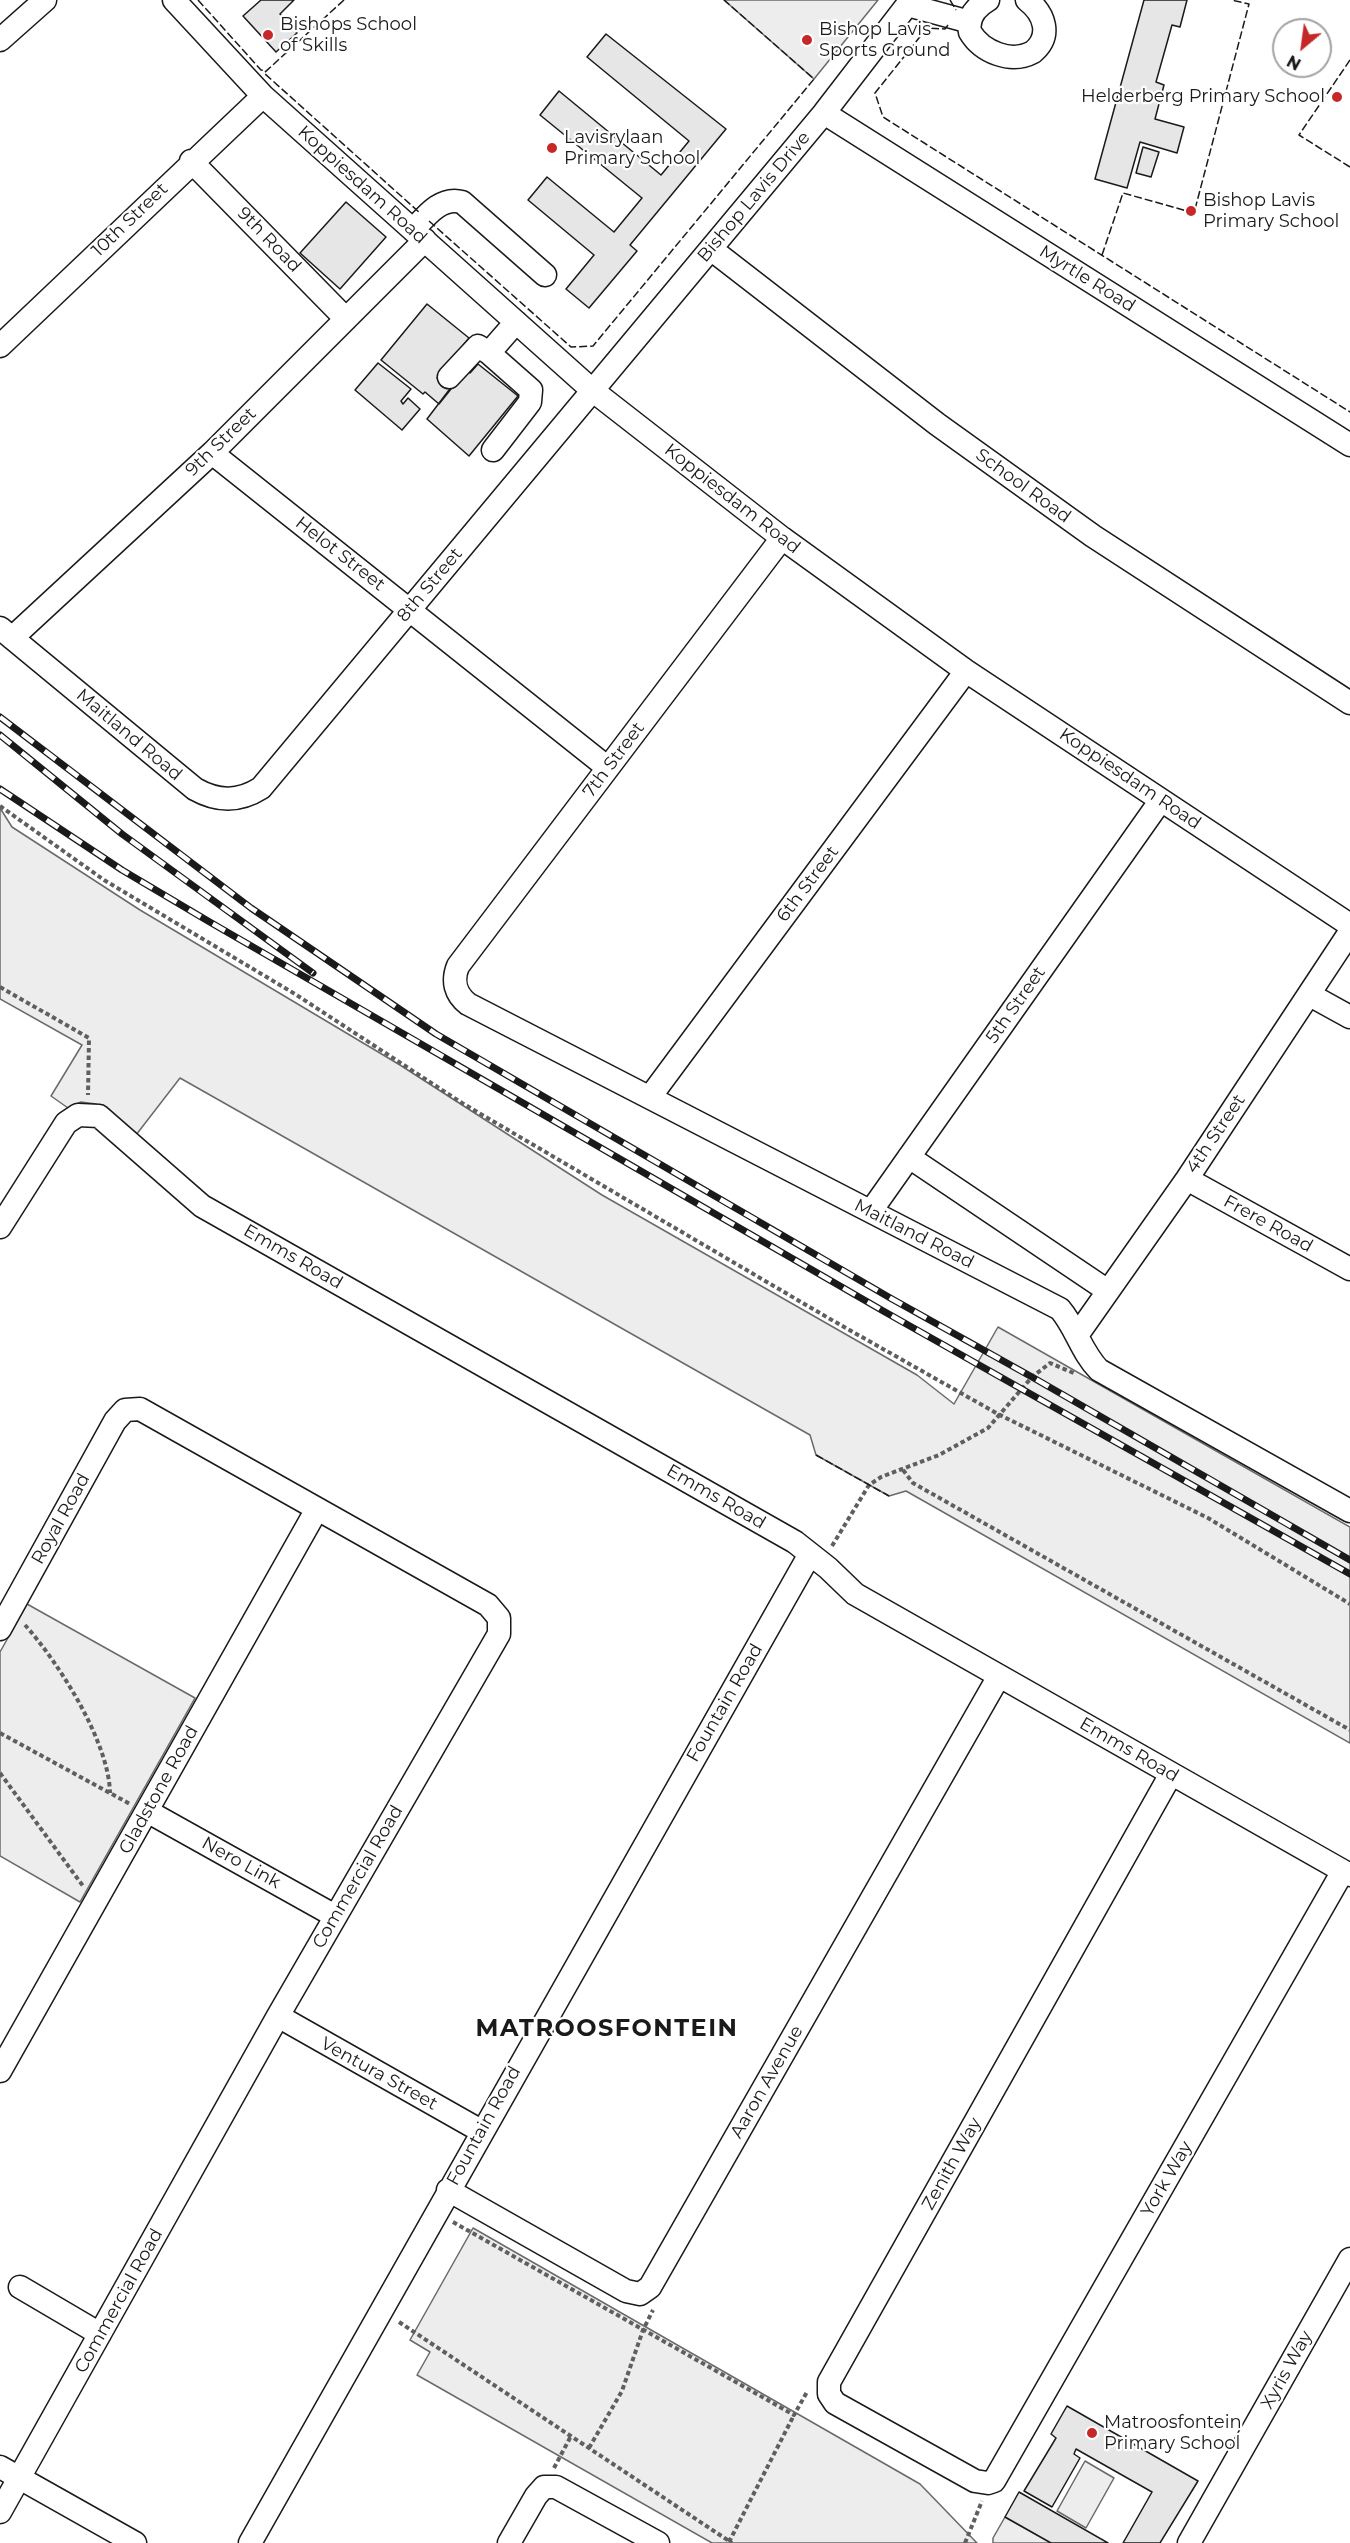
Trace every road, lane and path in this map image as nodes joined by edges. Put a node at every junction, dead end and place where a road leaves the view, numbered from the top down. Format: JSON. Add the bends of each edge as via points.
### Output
{"nodes":[{"id":1,"x":45,"y":0,"type":"edge"},
{"id":2,"x":174,"y":0,"type":"edge"},
{"id":3,"x":988,"y":0,"type":"edge"},
{"id":4,"x":1027,"y":0,"type":"edge"},
{"id":5,"x":909,"y":2,"type":"edge"},
{"id":6,"x":970,"y":22,"type":"junction"},
{"id":7,"x":0,"y":40,"type":"edge"},
{"id":8,"x":262,"y":96,"type":"junction"},
{"id":9,"x":824,"y":113,"type":"junction"},
{"id":10,"x":191,"y":161,"type":"junction"},
{"id":11,"x":419,"y":235,"type":"junction"},
{"id":12,"x":711,"y":249,"type":"junction"},
{"id":13,"x":545,"y":275,"type":"dead end"},
{"id":14,"x":346,"y":319,"type":"junction"},
{"id":15,"x":516,"y":322,"type":"junction"},
{"id":16,"x":0,"y":346,"type":"edge"},
{"id":17,"x":489,"y":353,"type":"junction"},
{"id":18,"x":449,"y":377,"type":"dead end"},
{"id":19,"x":592,"y":390,"type":"junction"},
{"id":20,"x":1350,"y":445,"type":"edge"},
{"id":21,"x":493,"y":450,"type":"dead end"},
{"id":22,"x":212,"y":453,"type":"junction"},
{"id":23,"x":782,"y":538,"type":"junction"},
{"id":24,"x":410,"y":609,"type":"junction"},
{"id":25,"x":6,"y":633,"type":"edge"},
{"id":26,"x":966,"y":671,"type":"junction"},
{"id":27,"x":1350,"y":703,"type":"edge"},
{"id":28,"x":608,"y":768,"type":"junction"},
{"id":29,"x":269,"y":780,"type":"joint"},
{"id":30,"x":1161,"y":800,"type":"junction"},
{"id":31,"x":0,"y":806,"type":"edge"},
{"id":32,"x":1350,"y":925,"type":"edge"},
{"id":33,"x":1350,"y":932,"type":"edge"},
{"id":34,"x":455,"y":986,"type":"joint"},
{"id":35,"x":0,"y":987,"type":"edge"},
{"id":36,"x":1310,"y":995,"type":"junction"},
{"id":37,"x":1350,"y":1017,"type":"edge"},
{"id":38,"x":650,"y":1098,"type":"junction"},
{"id":39,"x":86,"y":1114,"type":"junction"},
{"id":40,"x":909,"y":1157,"type":"junction"},
{"id":41,"x":1187,"y":1179,"type":"junction"},
{"id":42,"x":871,"y":1211,"type":"junction"},
{"id":43,"x":0,"y":1227,"type":"edge"},
{"id":44,"x":1350,"y":1269,"type":"edge"},
{"id":45,"x":1108,"y":1291,"type":"junction"},
{"id":46,"x":1078,"y":1334,"type":"junction"},
{"id":47,"x":1094,"y":1365,"type":"junction"},
{"id":48,"x":125,"y":1410,"type":"joint"},
{"id":49,"x":998,"y":1414,"type":"junction"},
{"id":50,"x":903,"y":1470,"type":"junction"},
{"id":51,"x":317,"y":1509,"type":"junction"},
{"id":52,"x":1350,"y":1511,"type":"edge"},
{"id":53,"x":816,"y":1558,"type":"junction"},
{"id":54,"x":1350,"y":1604,"type":"edge"},
{"id":55,"x":5,"y":1620,"type":"edge"},
{"id":56,"x":999,"y":1676,"type":"junction"},
{"id":57,"x":1350,"y":1730,"type":"edge"},
{"id":58,"x":0,"y":1733,"type":"edge"},
{"id":59,"x":0,"y":1773,"type":"edge"},
{"id":60,"x":1171,"y":1774,"type":"junction"},
{"id":61,"x":110,"y":1793,"type":"junction"},
{"id":62,"x":147,"y":1810,"type":"junction"},
{"id":63,"x":1346,"y":1873,"type":"edge"},
{"id":64,"x":98,"y":1897,"type":"junction"},
{"id":65,"x":335,"y":1916,"type":"junction"},
{"id":66,"x":278,"y":2016,"type":"junction"},
{"id":67,"x":0,"y":2071,"type":"edge"},
{"id":68,"x":481,"y":2131,"type":"junction"},
{"id":69,"x":448,"y":2190,"type":"junction"},
{"id":70,"x":450,"y":2220,"type":"dead end"},
{"id":71,"x":1350,"y":2259,"type":"edge"},
{"id":72,"x":20,"y":2287,"type":"dead end"},
{"id":73,"x":659,"y":2300,"type":"dead end"},
{"id":74,"x":643,"y":2330,"type":"junction"},
{"id":75,"x":417,"y":2333,"type":"dead end"},
{"id":76,"x":100,"y":2334,"type":"junction"},
{"id":77,"x":812,"y":2384,"type":"dead end"},
{"id":78,"x":794,"y":2415,"type":"junction"},
{"id":79,"x":571,"y":2436,"type":"junction"},
{"id":80,"x":589,"y":2448,"type":"junction"},
{"id":81,"x":10,"y":2472,"type":"edge"},
{"id":82,"x":988,"y":2483,"type":"junction"},
{"id":83,"x":544,"y":2487,"type":"junction"},
{"id":84,"x":0,"y":2512,"type":"edge"},
{"id":85,"x":730,"y":2542,"type":"edge"},
{"id":86,"x":135,"y":2543,"type":"edge"},
{"id":87,"x":250,"y":2543,"type":"edge"},
{"id":88,"x":509,"y":2543,"type":"edge"},
{"id":89,"x":658,"y":2543,"type":"edge"},
{"id":90,"x":965,"y":2543,"type":"edge"},
{"id":91,"x":1189,"y":2543,"type":"edge"}],
"edges":[{"from":1,"to":7,"type":"street"},
{"from":2,"to":8,"type":"street","name":"Koppiesdam Road"},
{"from":3,"to":6,"type":"street","via":[[974,12]]},
{"from":4,"to":6,"type":"street","via":[[1039,11],[1045,26],[1042,42],[1028,55],[1011,57],[992,52],[973,37]]},
{"from":5,"to":6,"type":"street"},
{"from":5,"to":9,"type":"street","name":"Bishop Lavis Drive"},
{"from":8,"to":10,"type":"street","name":"10th Street"},
{"from":8,"to":11,"type":"street","name":"Koppiesdam Road"},
{"from":9,"to":12,"type":"street","name":"Bishop Lavis Drive"},
{"from":9,"to":20,"type":"street","name":"Myrtle Road"},
{"from":10,"to":14,"type":"street","name":"9th Road"},
{"from":10,"to":16,"type":"street","name":"10th Street"},
{"from":11,"to":13,"type":"street","name":"9th Street","via":[[442,203],[462,202]]},
{"from":11,"to":14,"type":"street","name":"9th Street"},
{"from":11,"to":15,"type":"street","name":"Koppiesdam Road"},
{"from":12,"to":19,"type":"street","name":"Bishop Lavis Drive"},
{"from":12,"to":27,"type":"street","name":"School Road","via":[[937,424],[1083,530]]},
{"from":14,"to":22,"type":"street","name":"9th Street"},
{"from":15,"to":17,"type":"street"},
{"from":15,"to":19,"type":"street","name":"Koppiesdam Road"},
{"from":17,"to":18,"type":"street","via":[[475,346]]},
{"from":17,"to":21,"type":"street","via":[[532,394]]},
{"from":19,"to":23,"type":"street","name":"Koppiesdam Road"},
{"from":19,"to":24,"type":"street","name":"8th Street"},
{"from":22,"to":24,"type":"street","name":"Helot Street"},
{"from":22,"to":25,"type":"street","name":"9th Street"},
{"from":23,"to":26,"type":"street","name":"Koppiesdam Road"},
{"from":23,"to":28,"type":"street","name":"7th Street"},
{"from":24,"to":28,"type":"street","name":"Helot Street"},
{"from":24,"to":29,"type":"street","name":"8th Street"},
{"from":25,"to":29,"type":"street","name":"Maitland Road","via":[[206,795],[218,799],[242,797]]},
{"from":26,"to":30,"type":"street","name":"Koppiesdam Road"},
{"from":26,"to":38,"type":"street","name":"6th Street"},
{"from":28,"to":34,"type":"street","name":"7th Street","via":[[458,966]]},
{"from":30,"to":32,"type":"street","name":"Koppiesdam Road"},
{"from":30,"to":40,"type":"street","name":"5th Street"},
{"from":31,"to":49,"type":"path","via":[[104,880],[295,994],[462,1102]]},
{"from":33,"to":36,"type":"street","name":"4th Street"},
{"from":34,"to":38,"type":"street","name":"Maitland Road","via":[[468,1004]]},
{"from":35,"to":39,"type":"path","via":[[89,1038]]},
{"from":36,"to":37,"type":"street"},
{"from":36,"to":41,"type":"street","name":"4th Street"},
{"from":38,"to":42,"type":"street","name":"Maitland Road"},
{"from":39,"to":43,"type":"street","via":[[66,1123]]},
{"from":39,"to":53,"type":"street","name":"Emms Road","via":[[105,1120],[202,1206],[795,1542]]},
{"from":40,"to":42,"type":"street","name":"5th Street"},
{"from":40,"to":45,"type":"street"},
{"from":41,"to":44,"type":"street","name":"Frere Road"},
{"from":41,"to":45,"type":"street","name":"4th Street"},
{"from":42,"to":46,"type":"street","name":"Maitland Road","via":[[1060,1309]]},
{"from":45,"to":46,"type":"street","name":"4th Street"},
{"from":46,"to":47,"type":"street","name":"Maitland Road"},
{"from":47,"to":49,"type":"path","via":[[1083,1378],[1050,1362]]},
{"from":47,"to":52,"type":"street"},
{"from":48,"to":51,"type":"street","name":"Commercial Road","via":[[140,1409]]},
{"from":48,"to":55,"type":"street","name":"Royal Road","via":[[115,1421]]},
{"from":49,"to":50,"type":"path","via":[[988,1428],[966,1441]]},
{"from":49,"to":54,"type":"path","via":[[1208,1518]]},
{"from":50,"to":53,"type":"path","via":[[880,1476],[869,1485]]},
{"from":50,"to":57,"type":"path","via":[[913,1483]]},
{"from":51,"to":62,"type":"street","name":"Gladstone Road"},
{"from":51,"to":65,"type":"street","name":"Commercial Road","via":[[488,1605],[499,1618],[499,1634]]},
{"from":53,"to":56,"type":"street","name":"Emms Road","via":[[855,1594]]},
{"from":53,"to":68,"type":"street","name":"Fountain Road"},
{"from":55,"to":61,"type":"path","via":[[21,1619],[71,1688],[94,1736],[110,1780]]},
{"from":56,"to":60,"type":"street","name":"Emms Road"},
{"from":56,"to":69,"type":"street","name":"Aaron Avenue","via":[[650,2287],[640,2294],[626,2291]]},
{"from":58,"to":61,"type":"path"},
{"from":59,"to":64,"type":"path","via":[[84,1888]]},
{"from":60,"to":63,"type":"street","name":"Emms Road"},
{"from":60,"to":82,"type":"street","name":"Zenith Way","via":[[829,2382],[828,2394],[835,2403],[975,2481]]},
{"from":61,"to":62,"type":"path"},
{"from":62,"to":64,"type":"street","name":"Gladstone Road"},
{"from":62,"to":65,"type":"street","name":"Nero Link"},
{"from":63,"to":82,"type":"street","name":"York Way","via":[[998,2475]]},
{"from":64,"to":67,"type":"street","name":"Gladstone Road"},
{"from":65,"to":66,"type":"street","name":"Commercial Road"},
{"from":66,"to":68,"type":"street","name":"Ventura Street"},
{"from":66,"to":76,"type":"street","name":"Commercial Road"},
{"from":68,"to":69,"type":"street","name":"Fountain Road"},
{"from":69,"to":87,"type":"street","name":"Fountain Road"},
{"from":70,"to":74,"type":"path"},
{"from":71,"to":91,"type":"street","name":"Xyris Way"},
{"from":72,"to":76,"type":"street"},
{"from":73,"to":74,"type":"path"},
{"from":74,"to":78,"type":"path"},
{"from":74,"to":80,"type":"path","via":[[622,2391]]},
{"from":75,"to":79,"type":"path"},
{"from":76,"to":81,"type":"street","name":"Commercial Road"},
{"from":77,"to":78,"type":"path"},
{"from":78,"to":85,"type":"path"},
{"from":79,"to":80,"type":"path"},
{"from":79,"to":83,"type":"path"},
{"from":80,"to":85,"type":"path"},
{"from":81,"to":84,"type":"street","name":"Commercial Road"},
{"from":81,"to":86,"type":"street"},
{"from":82,"to":90,"type":"path","via":[[974,2528]]},
{"from":83,"to":88,"type":"street"},
{"from":83,"to":89,"type":"street","via":[[556,2487]]}]}
